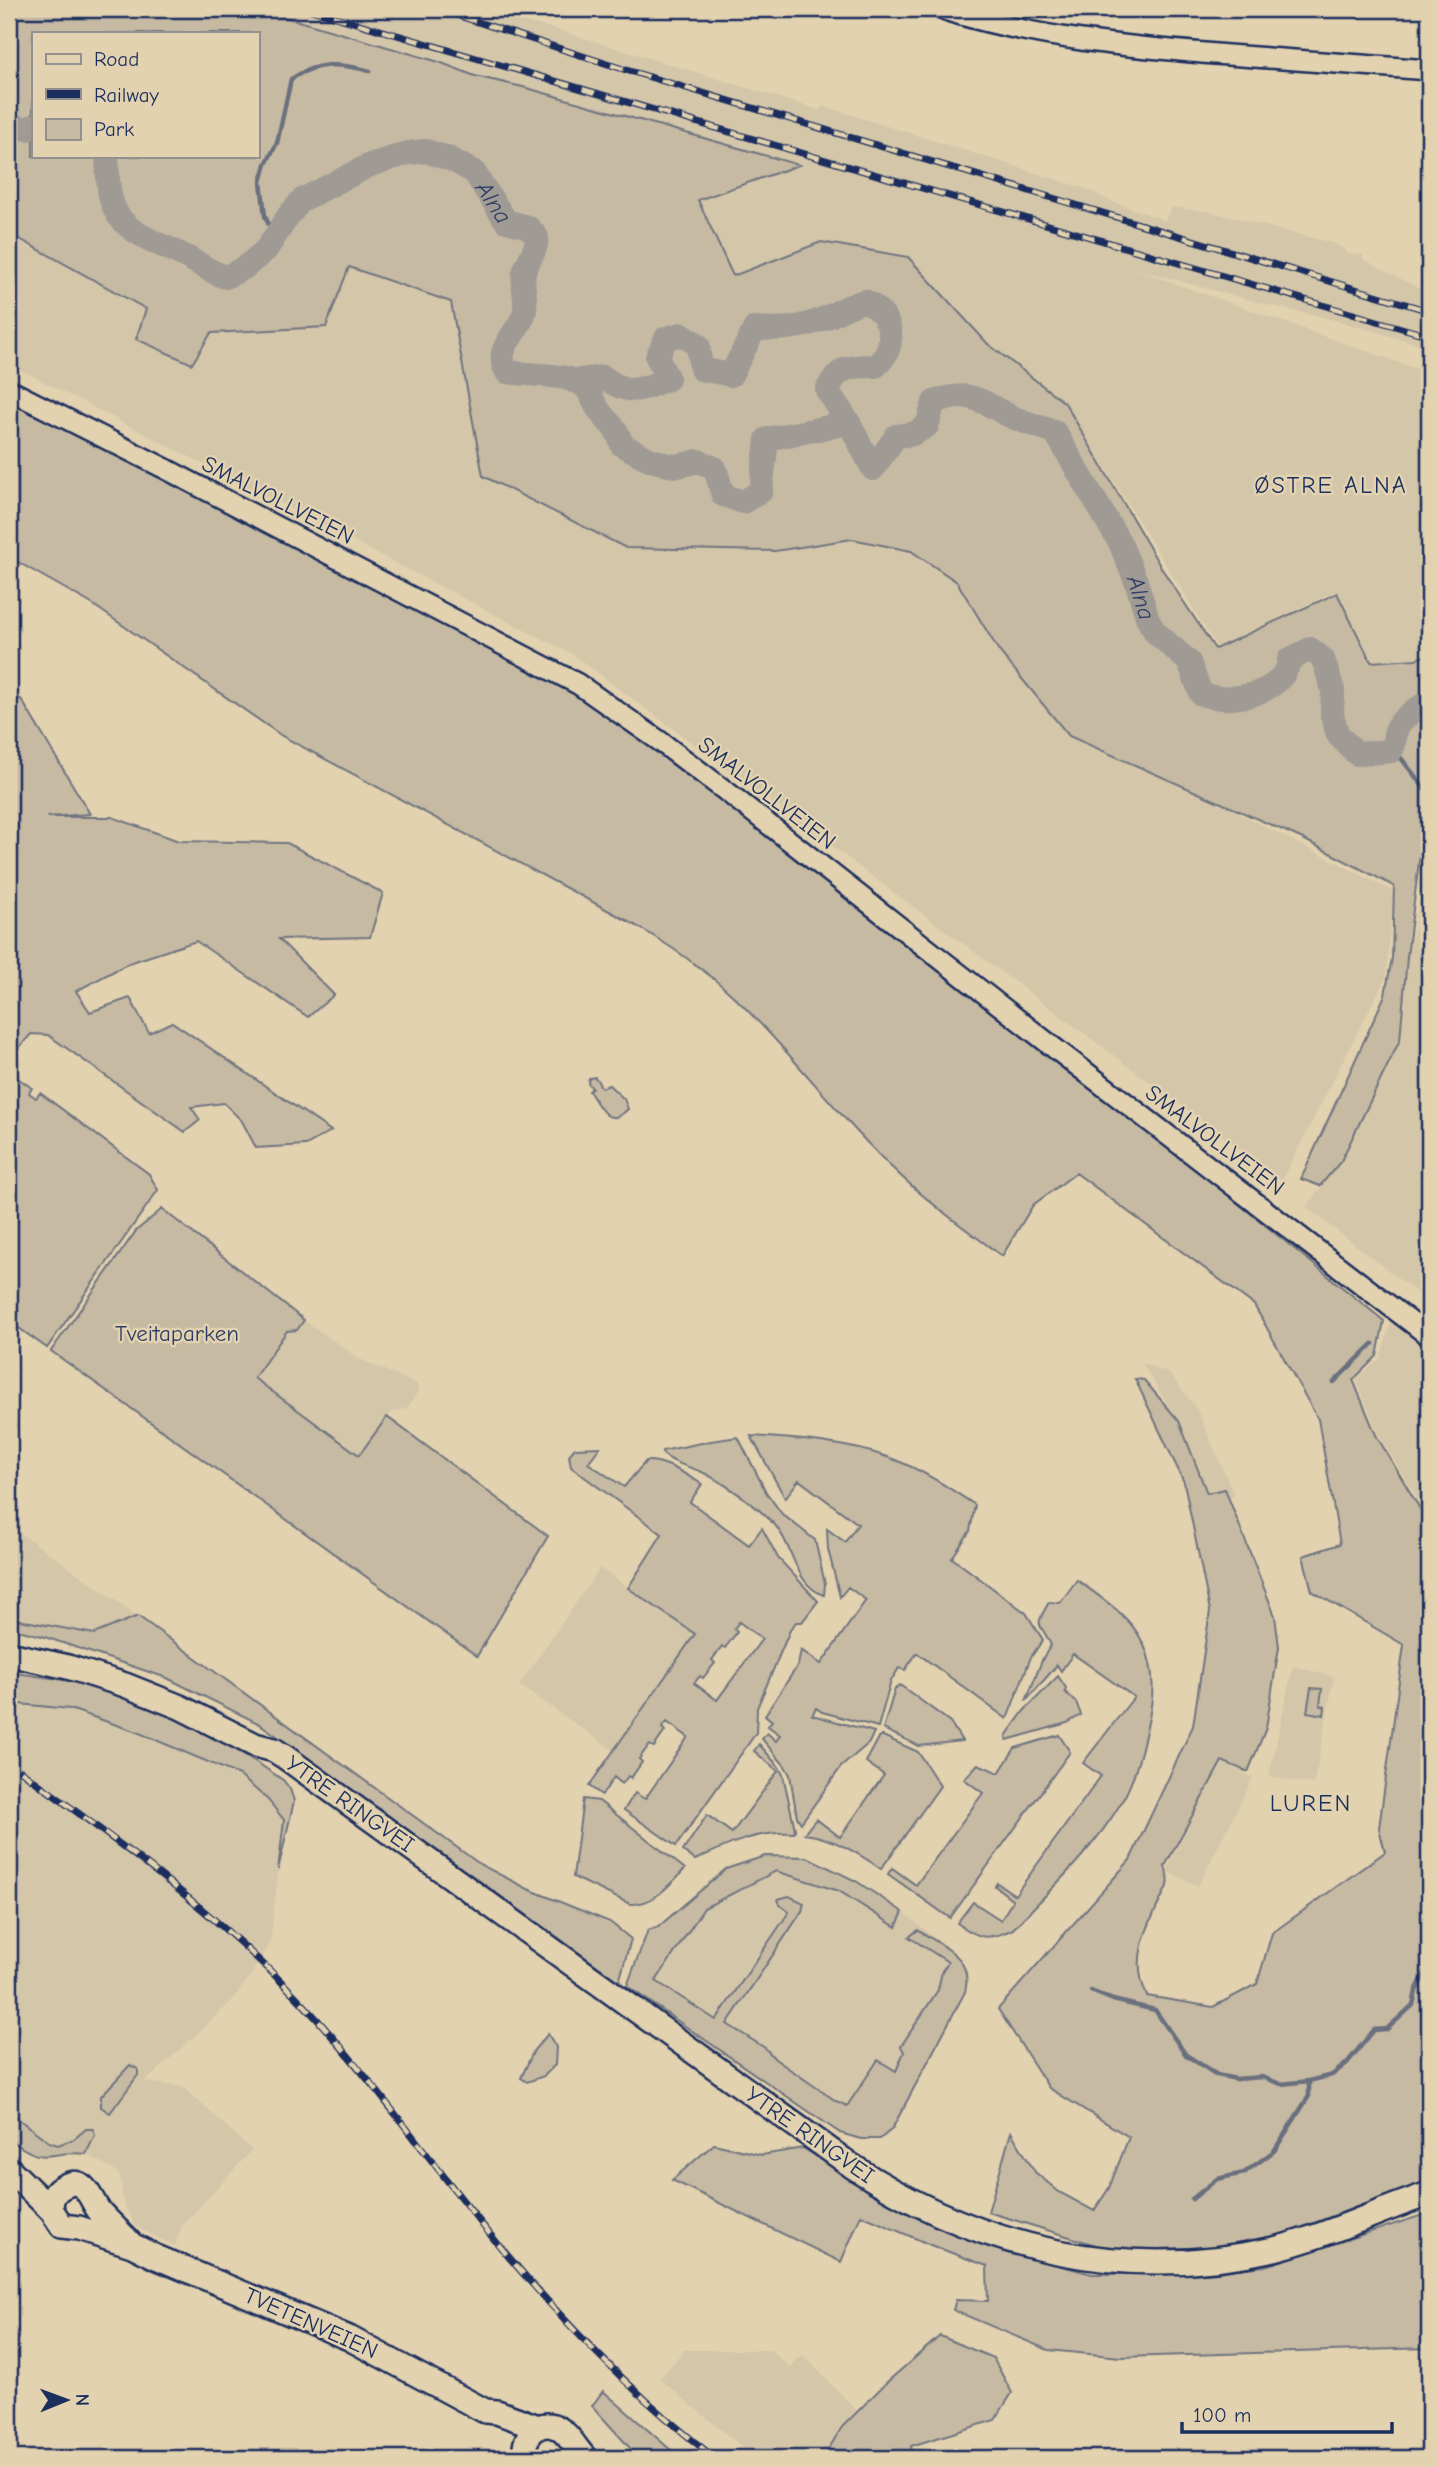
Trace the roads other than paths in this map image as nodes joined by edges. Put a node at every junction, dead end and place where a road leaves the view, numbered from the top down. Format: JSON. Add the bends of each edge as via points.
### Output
{"nodes":[{"id":1,"x":941,"y":9,"type":"edge"},
{"id":2,"x":1429,"y":70,"type":"edge"},
{"id":3,"x":9,"y":390,"type":"edge"},
{"id":4,"x":1429,"y":1336,"type":"edge"},
{"id":5,"x":13,"y":1645,"type":"edge"},
{"id":6,"x":9,"y":1662,"type":"edge"},
{"id":7,"x":68,"y":1667,"type":"junction"},
{"id":8,"x":274,"y":1750,"type":"junction"},
{"id":9,"x":9,"y":2168,"type":"edge"},
{"id":10,"x":62,"y":2187,"type":"junction"},
{"id":11,"x":1429,"y":2194,"type":"edge"},
{"id":12,"x":95,"y":2206,"type":"junction"},
{"id":13,"x":51,"y":2211,"type":"junction"},
{"id":14,"x":79,"y":2228,"type":"junction"},
{"id":15,"x":132,"y":2245,"type":"junction"},
{"id":16,"x":485,"y":2411,"type":"junction"},
{"id":17,"x":538,"y":2427,"type":"junction"},
{"id":18,"x":574,"y":2452,"type":"edge"},
{"id":19,"x":526,"y":2456,"type":"edge"}],
"edges":[{"from":1,"to":2,"type":"street","via":[[1076,41]]},
{"from":3,"to":4,"type":"street","name":"SMALVOLLVEIEN","via":[[578,684],[722,788]]},
{"from":5,"to":7,"type":"main road","name":"YTRE RINGVEI"},
{"from":5,"to":8,"type":"main road","name":"YTRE RINGVEI","via":[[112,1667],[166,1688],[219,1713]]},
{"from":6,"to":7,"type":"main road"},
{"from":7,"to":8,"type":"main road","name":"YTRE RINGVEI","via":[[169,1702]]},
{"from":8,"to":11,"type":"main road","name":"YTRE RINGVEI","via":[[852,2166],[909,2201],[969,2228],[1083,2257],[1192,2261],[1288,2245]]},
{"from":9,"to":10,"type":"main road","name":"TVETENVEIEN"},
{"from":9,"to":13,"type":"main road","name":"TVETENVEIEN"},
{"from":10,"to":12,"type":"main road","name":"TVETENVEIEN","via":[[84,2187]]},
{"from":10,"to":13,"type":"main road","via":[[54,2195]]},
{"from":12,"to":14,"type":"main road","via":[[89,2222]]},
{"from":12,"to":15,"type":"main road","name":"TVETENVEIEN"},
{"from":13,"to":14,"type":"main road","name":"TVETENVEIEN","via":[[62,2226]]},
{"from":14,"to":15,"type":"main road","name":"TVETENVEIEN"},
{"from":15,"to":16,"type":"main road","name":"TVETENVEIEN","via":[[349,2338]]},
{"from":16,"to":17,"type":"main road","name":"TVETENVEIEN"},
{"from":16,"to":19,"type":"main road","name":"TVETENVEIEN"},
{"from":17,"to":18,"type":"main road","name":"TVETENVEIEN","via":[[557,2427],[566,2434]]},
{"from":17,"to":19,"type":"main road","name":"TVETENVEIEN","via":[[529,2434]]}]}
